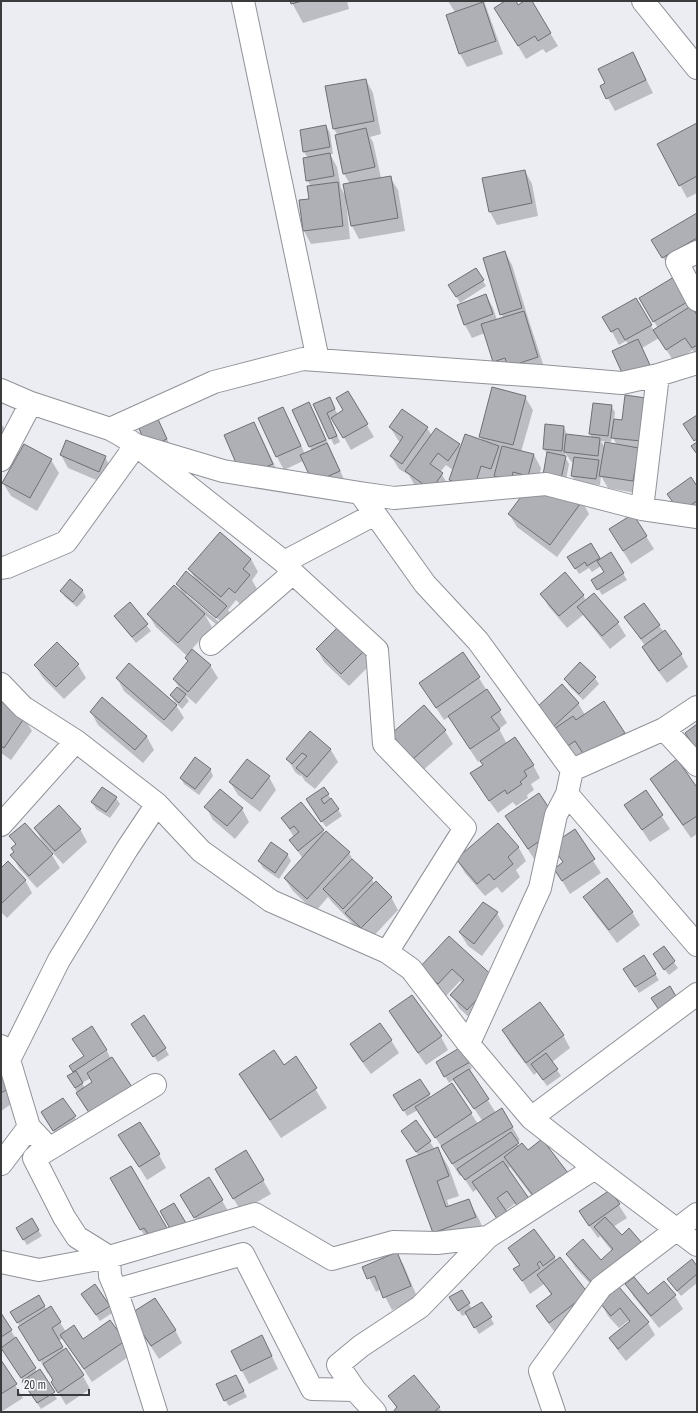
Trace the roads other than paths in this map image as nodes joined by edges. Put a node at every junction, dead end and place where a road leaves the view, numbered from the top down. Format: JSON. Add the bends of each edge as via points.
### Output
{"nodes":[{"id":1,"x":243,"y":1,"type":"edge"},
{"id":2,"x":643,"y":1,"type":"edge"},
{"id":3,"x":697,"y":68,"type":"edge"},
{"id":4,"x":697,"y":252,"type":"edge"},
{"id":5,"x":697,"y":300,"type":"edge"},
{"id":6,"x":318,"y":360,"type":"junction"},
{"id":7,"x":697,"y":363,"type":"edge"},
{"id":8,"x":658,"y":375,"type":"junction"},
{"id":9,"x":1,"y":390,"type":"edge"},
{"id":10,"x":31,"y":403,"type":"junction"},
{"id":11,"x":110,"y":429,"type":"junction"},
{"id":12,"x":136,"y":445,"type":"junction"},
{"id":13,"x":1,"y":460,"type":"edge"},
{"id":14,"x":360,"y":493,"type":"junction"},
{"id":15,"x":642,"y":508,"type":"junction"},
{"id":16,"x":375,"y":514,"type":"junction"},
{"id":17,"x":697,"y":517,"type":"edge"},
{"id":18,"x":1,"y":568,"type":"edge"},
{"id":19,"x":288,"y":568,"type":"junction"},
{"id":20,"x":211,"y":644,"type":"dead end"},
{"id":21,"x":1,"y":684,"type":"edge"},
{"id":22,"x":697,"y":707,"type":"edge"},
{"id":23,"x":664,"y":729,"type":"junction"},
{"id":24,"x":76,"y":741,"type":"junction"},
{"id":25,"x":697,"y":765,"type":"edge"},
{"id":26,"x":572,"y":770,"type":"junction"},
{"id":27,"x":567,"y":794,"type":"junction"},
{"id":28,"x":157,"y":804,"type":"junction"},
{"id":29,"x":1,"y":825,"type":"edge"},
{"id":30,"x":697,"y":945,"type":"edge"},
{"id":31,"x":387,"y":952,"type":"junction"},
{"id":32,"x":697,"y":994,"type":"edge"},
{"id":33,"x":467,"y":1042,"type":"junction"},
{"id":34,"x":5,"y":1053,"type":"edge"},
{"id":35,"x":155,"y":1085,"type":"dead end"},
{"id":36,"x":531,"y":1118,"type":"junction"},
{"id":37,"x":29,"y":1127,"type":"junction"},
{"id":38,"x":34,"y":1158,"type":"junction"},
{"id":39,"x":1,"y":1164,"type":"edge"},
{"id":40,"x":595,"y":1168,"type":"junction"},
{"id":41,"x":697,"y":1214,"type":"edge"},
{"id":42,"x":677,"y":1230,"type":"junction"},
{"id":43,"x":488,"y":1238,"type":"junction"},
{"id":44,"x":697,"y":1245,"type":"edge"},
{"id":45,"x":109,"y":1257,"type":"junction"},
{"id":46,"x":1,"y":1262,"type":"edge"},
{"id":47,"x":116,"y":1290,"type":"junction"},
{"id":48,"x":355,"y":1390,"type":"junction"},
{"id":49,"x":156,"y":1412,"type":"edge"},
{"id":50,"x":375,"y":1412,"type":"edge"},
{"id":51,"x":554,"y":1412,"type":"edge"}],
"edges":[{"from":1,"to":6,"type":"street"},
{"from":2,"to":3,"type":"street"},
{"from":4,"to":5,"type":"street","via":[[676,262]]},
{"from":6,"to":8,"type":"street","via":[[622,383]]},
{"from":6,"to":11,"type":"street","via":[[304,359],[214,382]]},
{"from":7,"to":8,"type":"street"},
{"from":8,"to":15,"type":"street"},
{"from":9,"to":10,"type":"street"},
{"from":10,"to":11,"type":"street"},
{"from":10,"to":13,"type":"street"},
{"from":11,"to":12,"type":"street"},
{"from":12,"to":14,"type":"street","via":[[223,471]]},
{"from":12,"to":18,"type":"street","via":[[66,542]]},
{"from":12,"to":19,"type":"street"},
{"from":14,"to":15,"type":"street","via":[[394,498],[546,484]]},
{"from":14,"to":16,"type":"street"},
{"from":15,"to":17,"type":"street"},
{"from":16,"to":19,"type":"street"},
{"from":16,"to":26,"type":"street","via":[[425,584],[478,640]]},
{"from":19,"to":20,"type":"street"},
{"from":19,"to":31,"type":"street","via":[[377,650],[384,744],[465,828]]},
{"from":21,"to":24,"type":"street","via":[[22,707]]},
{"from":22,"to":23,"type":"street"},
{"from":23,"to":25,"type":"street"},
{"from":23,"to":26,"type":"street"},
{"from":24,"to":28,"type":"street"},
{"from":24,"to":29,"type":"street"},
{"from":26,"to":27,"type":"street"},
{"from":27,"to":30,"type":"street"},
{"from":27,"to":33,"type":"street","via":[[556,815],[540,888],[469,1043]]},
{"from":28,"to":31,"type":"street","via":[[201,851],[271,901]]},
{"from":28,"to":34,"type":"street","via":[[59,960]]},
{"from":31,"to":33,"type":"street","via":[[411,969]]},
{"from":32,"to":36,"type":"street"},
{"from":33,"to":36,"type":"street"},
{"from":34,"to":37,"type":"street"},
{"from":35,"to":38,"type":"street"},
{"from":36,"to":40,"type":"street"},
{"from":37,"to":38,"type":"street","via":[[48,1146]]},
{"from":37,"to":39,"type":"street"},
{"from":38,"to":45,"type":"street","via":[[77,1237]]},
{"from":40,"to":42,"type":"street"},
{"from":40,"to":43,"type":"street"},
{"from":41,"to":42,"type":"street"},
{"from":42,"to":44,"type":"street"},
{"from":42,"to":51,"type":"street","via":[[601,1287],[540,1371]]},
{"from":43,"to":45,"type":"street","via":[[437,1243],[393,1242],[332,1259],[255,1214]]},
{"from":43,"to":48,"type":"street","via":[[420,1307],[361,1346],[338,1365]]},
{"from":45,"to":46,"type":"street","via":[[39,1270]]},
{"from":45,"to":47,"type":"street","via":[[110,1276]]},
{"from":47,"to":48,"type":"street","via":[[243,1254],[312,1388]]},
{"from":47,"to":49,"type":"street"},
{"from":48,"to":50,"type":"street"}]}
